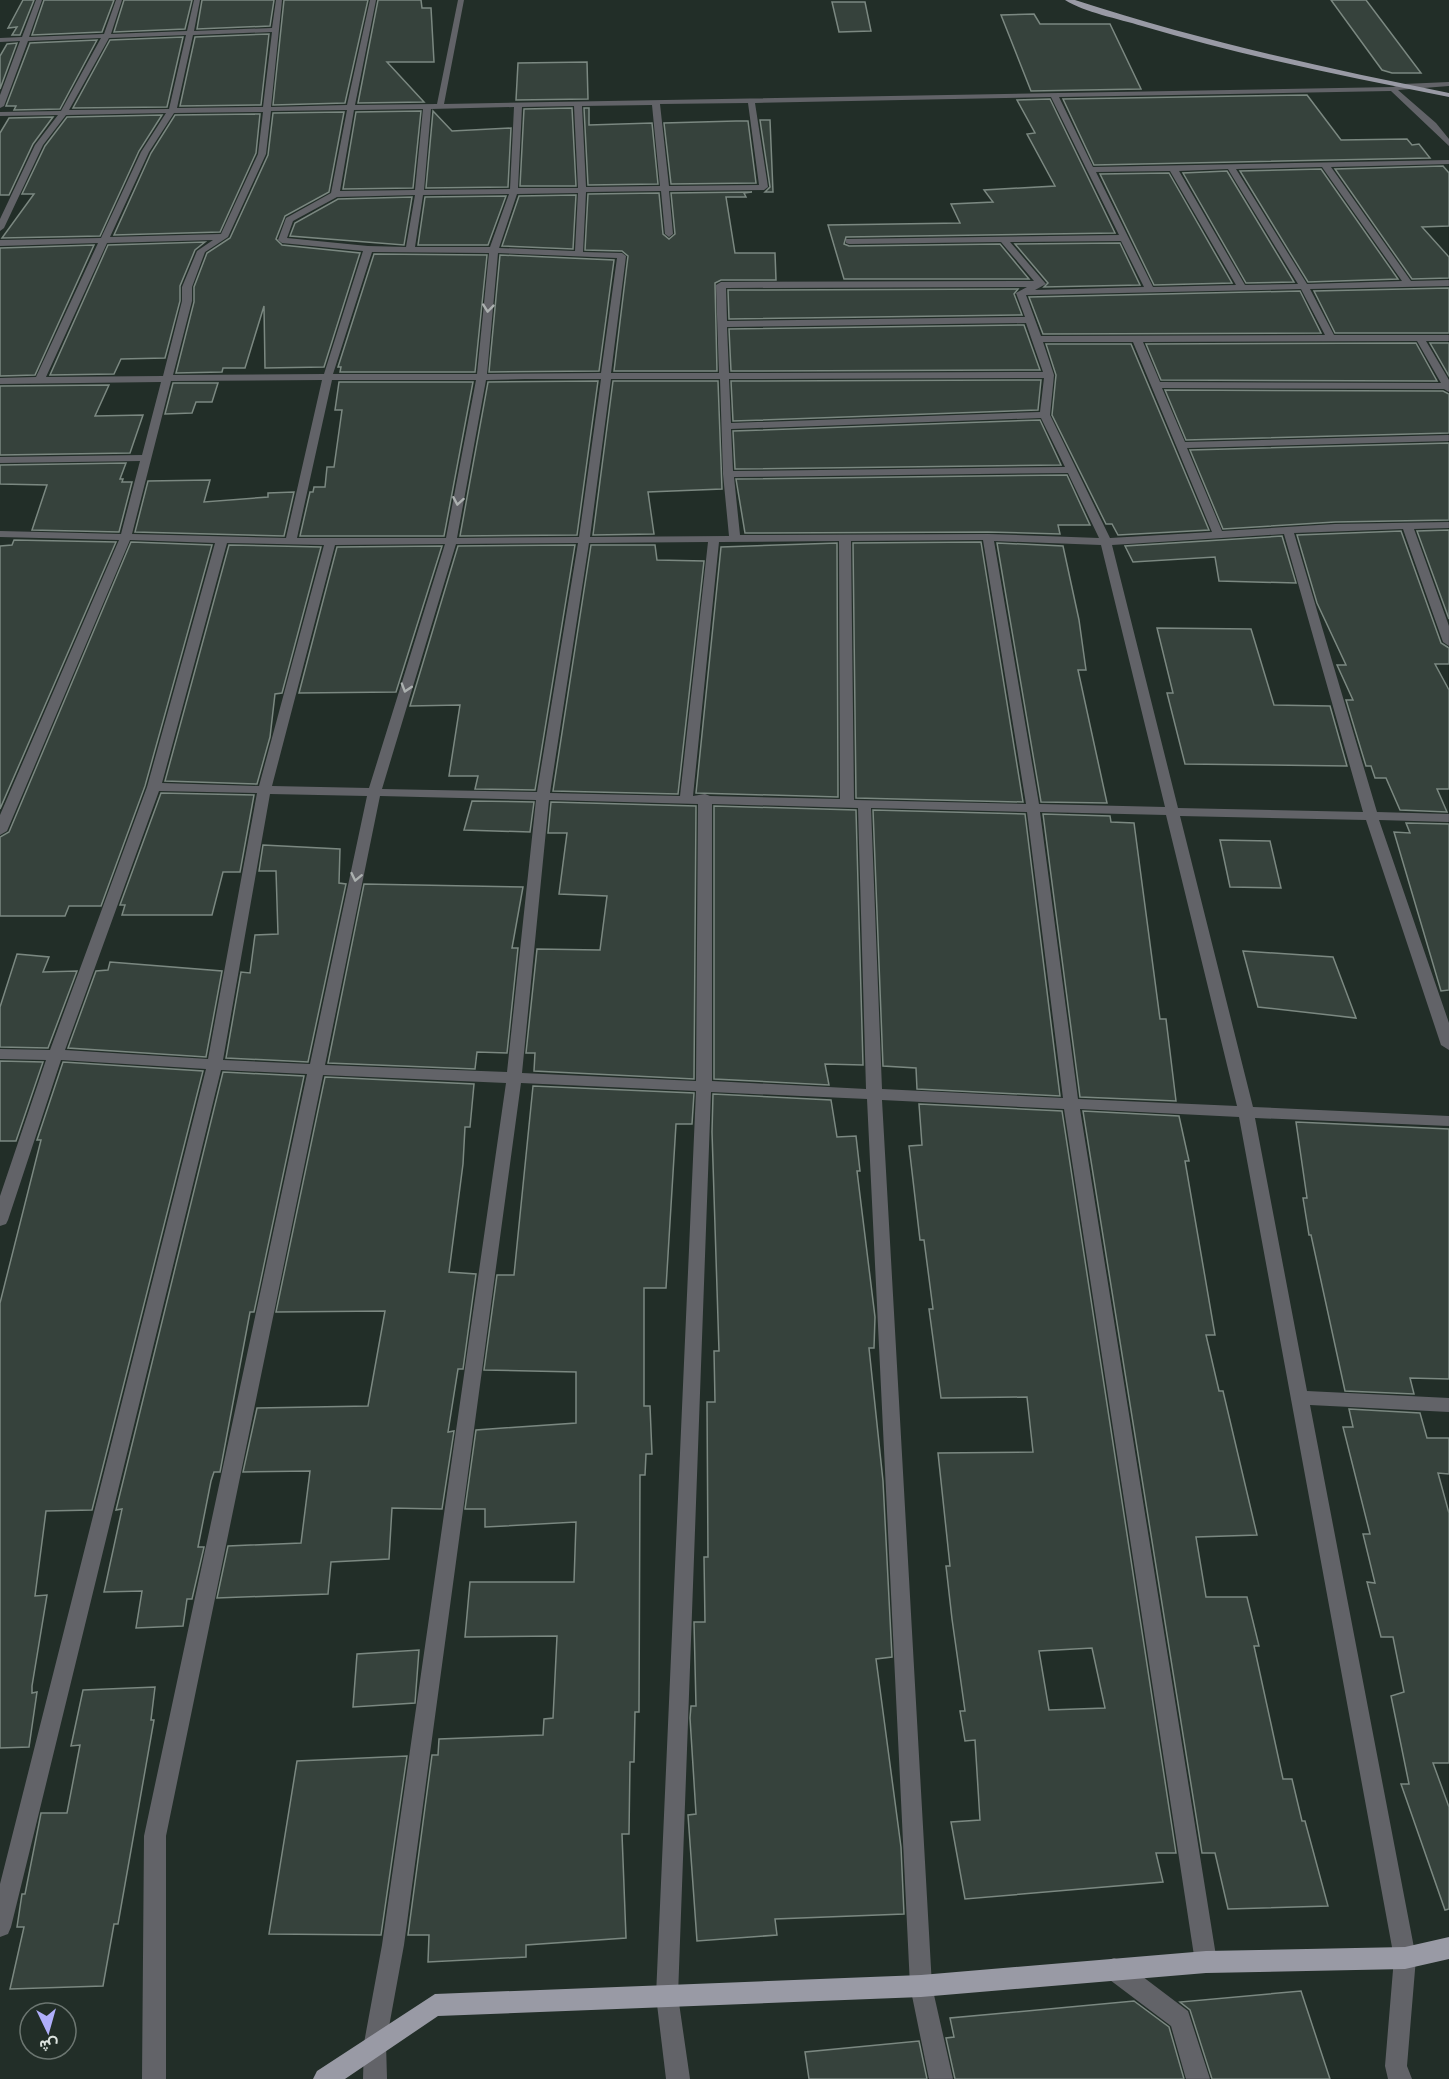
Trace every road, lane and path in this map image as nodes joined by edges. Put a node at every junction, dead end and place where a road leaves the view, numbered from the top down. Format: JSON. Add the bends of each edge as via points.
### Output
{"nodes":[{"id":1,"x":39,"y":0,"type":"edge"},
{"id":2,"x":119,"y":0,"type":"edge"},
{"id":3,"x":197,"y":0,"type":"edge"},
{"id":4,"x":279,"y":0,"type":"edge"},
{"id":5,"x":373,"y":0,"type":"edge"},
{"id":6,"x":461,"y":0,"type":"edge"},
{"id":7,"x":1068,"y":0,"type":"edge"},
{"id":8,"x":274,"y":30,"type":"junction"},
{"id":9,"x":190,"y":32,"type":"junction"},
{"id":10,"x":107,"y":35,"type":"junction"},
{"id":11,"x":27,"y":39,"type":"junction"},
{"id":12,"x":0,"y":40,"type":"edge"},
{"id":13,"x":1449,"y":84,"type":"edge"},
{"id":14,"x":1403,"y":86,"type":"junction"},
{"id":15,"x":1393,"y":89,"type":"junction"},
{"id":16,"x":1053,"y":94,"type":"junction"},
{"id":17,"x":1449,"y":95,"type":"edge"},
{"id":18,"x":751,"y":99,"type":"junction"},
{"id":19,"x":656,"y":101,"type":"junction"},
{"id":20,"x":578,"y":103,"type":"junction"},
{"id":21,"x":518,"y":105,"type":"junction"},
{"id":22,"x":427,"y":106,"type":"junction"},
{"id":23,"x":440,"y":106,"type":"junction"},
{"id":24,"x":353,"y":108,"type":"junction"},
{"id":25,"x":0,"y":111,"type":"edge"},
{"id":26,"x":65,"y":111,"type":"junction"},
{"id":27,"x":171,"y":111,"type":"junction"},
{"id":28,"x":268,"y":111,"type":"junction"},
{"id":29,"x":1449,"y":144,"type":"edge"},
{"id":30,"x":1449,"y":162,"type":"edge"},
{"id":31,"x":1325,"y":165,"type":"junction"},
{"id":32,"x":1173,"y":168,"type":"junction"},
{"id":33,"x":1231,"y":168,"type":"junction"},
{"id":34,"x":1091,"y":170,"type":"junction"},
{"id":35,"x":664,"y":187,"type":"junction"},
{"id":36,"x":582,"y":189,"type":"junction"},
{"id":37,"x":514,"y":191,"type":"junction"},
{"id":38,"x":335,"y":194,"type":"junction"},
{"id":39,"x":419,"y":194,"type":"junction"},
{"id":40,"x":0,"y":228,"type":"edge"},
{"id":41,"x":669,"y":234,"type":"dead end"},
{"id":42,"x":224,"y":237,"type":"junction"},
{"id":43,"x":1124,"y":238,"type":"junction"},
{"id":44,"x":1004,"y":239,"type":"junction"},
{"id":45,"x":102,"y":241,"type":"junction"},
{"id":46,"x":849,"y":241,"type":"dead end"},
{"id":47,"x":0,"y":243,"type":"edge"},
{"id":48,"x":368,"y":249,"type":"junction"},
{"id":49,"x":410,"y":249,"type":"junction"},
{"id":50,"x":494,"y":250,"type":"junction"},
{"id":51,"x":579,"y":252,"type":"junction"},
{"id":52,"x":1449,"y":283,"type":"edge"},
{"id":53,"x":1041,"y":284,"type":"junction"},
{"id":54,"x":1408,"y":284,"type":"junction"},
{"id":55,"x":1304,"y":286,"type":"junction"},
{"id":56,"x":1242,"y":288,"type":"junction"},
{"id":57,"x":1150,"y":290,"type":"junction"},
{"id":58,"x":1021,"y":293,"type":"junction"},
{"id":59,"x":1031,"y":320,"type":"junction"},
{"id":60,"x":723,"y":324,"type":"junction"},
{"id":61,"x":1136,"y":337,"type":"junction"},
{"id":62,"x":1330,"y":338,"type":"junction"},
{"id":63,"x":1420,"y":338,"type":"junction"},
{"id":64,"x":1449,"y":338,"type":"edge"},
{"id":65,"x":1037,"y":339,"type":"junction"},
{"id":66,"x":1049,"y":375,"type":"junction"},
{"id":67,"x":482,"y":376,"type":"junction"},
{"id":68,"x":726,"y":377,"type":"junction"},
{"id":69,"x":606,"y":378,"type":"junction"},
{"id":70,"x":168,"y":379,"type":"junction"},
{"id":71,"x":327,"y":379,"type":"junction"},
{"id":72,"x":0,"y":381,"type":"edge"},
{"id":73,"x":39,"y":381,"type":"junction"},
{"id":74,"x":1156,"y":386,"type":"junction"},
{"id":75,"x":1448,"y":388,"type":"edge"},
{"id":76,"x":1045,"y":415,"type":"junction"},
{"id":77,"x":728,"y":426,"type":"junction"},
{"id":78,"x":1449,"y":438,"type":"edge"},
{"id":79,"x":1179,"y":445,"type":"junction"},
{"id":80,"x":147,"y":458,"type":"junction"},
{"id":81,"x":0,"y":460,"type":"edge"},
{"id":82,"x":1070,"y":470,"type":"junction"},
{"id":83,"x":728,"y":474,"type":"junction"},
{"id":84,"x":1449,"y":525,"type":"edge"},
{"id":85,"x":1407,"y":526,"type":"junction"},
{"id":86,"x":1288,"y":530,"type":"junction"},
{"id":87,"x":0,"y":534,"type":"edge"},
{"id":88,"x":1218,"y":534,"type":"junction"},
{"id":89,"x":988,"y":537,"type":"junction"},
{"id":90,"x":845,"y":538,"type":"junction"},
{"id":91,"x":125,"y":539,"type":"junction"},
{"id":92,"x":222,"y":539,"type":"junction"},
{"id":93,"x":714,"y":539,"type":"junction"},
{"id":94,"x":735,"y":539,"type":"junction"},
{"id":95,"x":291,"y":541,"type":"junction"},
{"id":96,"x":330,"y":542,"type":"junction"},
{"id":97,"x":451,"y":542,"type":"junction"},
{"id":98,"x":584,"y":542,"type":"junction"},
{"id":99,"x":1106,"y":542,"type":"junction"},
{"id":100,"x":1449,"y":642,"type":"edge"},
{"id":101,"x":154,"y":787,"type":"junction"},
{"id":102,"x":264,"y":791,"type":"junction"},
{"id":103,"x":374,"y":794,"type":"junction"},
{"id":104,"x":543,"y":794,"type":"junction"},
{"id":105,"x":686,"y":798,"type":"junction"},
{"id":106,"x":705,"y":798,"type":"junction"},
{"id":107,"x":856,"y":804,"type":"junction"},
{"id":108,"x":1033,"y":808,"type":"junction"},
{"id":109,"x":1172,"y":811,"type":"junction"},
{"id":110,"x":1371,"y":816,"type":"junction"},
{"id":111,"x":1449,"y":818,"type":"edge"},
{"id":112,"x":0,"y":831,"type":"edge"},
{"id":113,"x":1449,"y":1045,"type":"edge"},
{"id":114,"x":0,"y":1054,"type":"edge"},
{"id":115,"x":56,"y":1054,"type":"junction"},
{"id":116,"x":215,"y":1063,"type":"junction"},
{"id":117,"x":315,"y":1070,"type":"junction"},
{"id":118,"x":514,"y":1077,"type":"junction"},
{"id":119,"x":704,"y":1084,"type":"junction"},
{"id":120,"x":874,"y":1094,"type":"junction"},
{"id":121,"x":1071,"y":1103,"type":"junction"},
{"id":122,"x":1246,"y":1113,"type":"junction"},
{"id":123,"x":1449,"y":1121,"type":"edge"},
{"id":124,"x":0,"y":1220,"type":"edge"},
{"id":125,"x":1299,"y":1398,"type":"junction"},
{"id":126,"x":1449,"y":1405,"type":"edge"},
{"id":127,"x":0,"y":1927,"type":"edge"},
{"id":128,"x":1449,"y":1948,"type":"edge"},
{"id":129,"x":1405,"y":1958,"type":"junction"},
{"id":130,"x":1206,"y":1962,"type":"junction"},
{"id":131,"x":1114,"y":1970,"type":"junction"},
{"id":132,"x":921,"y":1986,"type":"junction"},
{"id":133,"x":667,"y":1996,"type":"junction"},
{"id":134,"x":375,"y":2043,"type":"junction"},
{"id":135,"x":154,"y":2079,"type":"edge"},
{"id":136,"x":325,"y":2079,"type":"edge"},
{"id":137,"x":375,"y":2079,"type":"edge"},
{"id":138,"x":678,"y":2079,"type":"edge"},
{"id":139,"x":940,"y":2079,"type":"edge"},
{"id":140,"x":1198,"y":2079,"type":"edge"},
{"id":141,"x":1400,"y":2079,"type":"edge"}],
"edges":[{"from":1,"to":11,"type":"street"},
{"from":2,"to":10,"type":"street"},
{"from":3,"to":9,"type":"street"},
{"from":4,"to":8,"type":"street"},
{"from":5,"to":24,"type":"street","via":[[359,56]]},
{"from":6,"to":23,"type":"street"},
{"from":7,"to":14,"type":"main road","via":[[1164,29]]},
{"from":8,"to":9,"type":"street"},
{"from":8,"to":28,"type":"street"},
{"from":9,"to":10,"type":"street"},
{"from":9,"to":27,"type":"street"},
{"from":10,"to":11,"type":"street"},
{"from":10,"to":26,"type":"street"},
{"from":11,"to":12,"type":"street"},
{"from":11,"to":25,"type":"street"},
{"from":13,"to":14,"type":"street"},
{"from":14,"to":15,"type":"street"},
{"from":14,"to":17,"type":"main road"},
{"from":15,"to":16,"type":"street"},
{"from":15,"to":29,"type":"street"},
{"from":16,"to":18,"type":"street"},
{"from":16,"to":34,"type":"street"},
{"from":18,"to":19,"type":"street"},
{"from":18,"to":35,"type":"street","via":[[764,187]]},
{"from":19,"to":20,"type":"street"},
{"from":19,"to":35,"type":"street"},
{"from":20,"to":21,"type":"street"},
{"from":20,"to":36,"type":"street"},
{"from":21,"to":23,"type":"street"},
{"from":21,"to":37,"type":"street"},
{"from":22,"to":23,"type":"street"},
{"from":22,"to":24,"type":"street"},
{"from":22,"to":39,"type":"street"},
{"from":24,"to":28,"type":"street"},
{"from":24,"to":38,"type":"street"},
{"from":25,"to":26,"type":"street"},
{"from":26,"to":27,"type":"street"},
{"from":26,"to":40,"type":"street","via":[[39,145]]},
{"from":27,"to":28,"type":"street"},
{"from":27,"to":45,"type":"street","via":[[145,152]]},
{"from":28,"to":42,"type":"street","via":[[262,154]]},
{"from":30,"to":31,"type":"street"},
{"from":31,"to":33,"type":"street"},
{"from":31,"to":54,"type":"street"},
{"from":32,"to":33,"type":"street"},
{"from":32,"to":34,"type":"street"},
{"from":32,"to":56,"type":"street"},
{"from":33,"to":55,"type":"street"},
{"from":34,"to":43,"type":"street"},
{"from":35,"to":36,"type":"street"},
{"from":35,"to":41,"type":"street"},
{"from":36,"to":37,"type":"street"},
{"from":36,"to":51,"type":"street"},
{"from":37,"to":39,"type":"street"},
{"from":37,"to":50,"type":"street"},
{"from":38,"to":39,"type":"street"},
{"from":38,"to":48,"type":"street","via":[[289,220],[282,240]]},
{"from":39,"to":49,"type":"street"},
{"from":42,"to":45,"type":"street"},
{"from":42,"to":70,"type":"street","via":[[201,251],[191,272],[188,301]]},
{"from":43,"to":44,"type":"street"},
{"from":43,"to":57,"type":"street"},
{"from":44,"to":46,"type":"street"},
{"from":44,"to":53,"type":"street"},
{"from":45,"to":47,"type":"street"},
{"from":45,"to":73,"type":"street"},
{"from":48,"to":49,"type":"street"},
{"from":48,"to":71,"type":"street"},
{"from":49,"to":50,"type":"street"},
{"from":50,"to":51,"type":"street"},
{"from":50,"to":67,"type":"street","one_way":true},
{"from":51,"to":69,"type":"street","via":[[622,256]]},
{"from":52,"to":54,"type":"street"},
{"from":53,"to":58,"type":"street"},
{"from":53,"to":60,"type":"street","via":[[721,285]]},
{"from":54,"to":55,"type":"street"},
{"from":55,"to":56,"type":"street"},
{"from":55,"to":62,"type":"street"},
{"from":56,"to":57,"type":"street"},
{"from":57,"to":58,"type":"street"},
{"from":58,"to":59,"type":"street"},
{"from":59,"to":60,"type":"street"},
{"from":59,"to":65,"type":"street"},
{"from":60,"to":68,"type":"street"},
{"from":61,"to":62,"type":"street"},
{"from":61,"to":65,"type":"street"},
{"from":61,"to":74,"type":"street"},
{"from":62,"to":63,"type":"street"},
{"from":63,"to":64,"type":"street"},
{"from":63,"to":75,"type":"street"},
{"from":65,"to":66,"type":"street"},
{"from":66,"to":68,"type":"street"},
{"from":66,"to":76,"type":"street"},
{"from":67,"to":69,"type":"street"},
{"from":67,"to":71,"type":"street"},
{"from":67,"to":97,"type":"street","one_way":true},
{"from":68,"to":69,"type":"street"},
{"from":68,"to":77,"type":"street"},
{"from":69,"to":98,"type":"street"},
{"from":70,"to":71,"type":"street"},
{"from":70,"to":73,"type":"street"},
{"from":70,"to":80,"type":"street"},
{"from":71,"to":95,"type":"street"},
{"from":72,"to":73,"type":"street"},
{"from":74,"to":75,"type":"street"},
{"from":74,"to":79,"type":"street"},
{"from":76,"to":77,"type":"street"},
{"from":76,"to":82,"type":"street"},
{"from":77,"to":83,"type":"street"},
{"from":78,"to":79,"type":"street"},
{"from":79,"to":88,"type":"street"},
{"from":80,"to":81,"type":"street"},
{"from":80,"to":91,"type":"street"},
{"from":82,"to":83,"type":"street"},
{"from":82,"to":99,"type":"street"},
{"from":83,"to":94,"type":"street"},
{"from":84,"to":85,"type":"street"},
{"from":85,"to":86,"type":"street"},
{"from":85,"to":100,"type":"street"},
{"from":86,"to":88,"type":"street"},
{"from":86,"to":110,"type":"street"},
{"from":87,"to":91,"type":"street"},
{"from":88,"to":99,"type":"street"},
{"from":89,"to":90,"type":"street"},
{"from":89,"to":99,"type":"street"},
{"from":89,"to":108,"type":"street"},
{"from":90,"to":94,"type":"street"},
{"from":90,"to":107,"type":"street"},
{"from":91,"to":92,"type":"street"},
{"from":91,"to":112,"type":"street"},
{"from":92,"to":95,"type":"street"},
{"from":92,"to":101,"type":"street"},
{"from":93,"to":94,"type":"street"},
{"from":93,"to":98,"type":"street"},
{"from":93,"to":105,"type":"street"},
{"from":95,"to":96,"type":"street"},
{"from":96,"to":97,"type":"street"},
{"from":96,"to":102,"type":"street"},
{"from":97,"to":98,"type":"street"},
{"from":97,"to":103,"type":"street","one_way":true},
{"from":98,"to":104,"type":"street"},
{"from":99,"to":109,"type":"street"},
{"from":101,"to":102,"type":"street"},
{"from":101,"to":115,"type":"street"},
{"from":102,"to":103,"type":"street"},
{"from":102,"to":116,"type":"street"},
{"from":103,"to":104,"type":"street"},
{"from":103,"to":117,"type":"street","one_way":true},
{"from":104,"to":105,"type":"street"},
{"from":104,"to":118,"type":"street"},
{"from":105,"to":106,"type":"street"},
{"from":106,"to":107,"type":"street"},
{"from":106,"to":119,"type":"street"},
{"from":107,"to":108,"type":"street"},
{"from":107,"to":120,"type":"street"},
{"from":108,"to":109,"type":"street"},
{"from":108,"to":121,"type":"street"},
{"from":109,"to":110,"type":"street"},
{"from":109,"to":122,"type":"street"},
{"from":110,"to":111,"type":"street"},
{"from":110,"to":113,"type":"street"},
{"from":114,"to":115,"type":"street"},
{"from":115,"to":116,"type":"street"},
{"from":115,"to":124,"type":"street"},
{"from":116,"to":117,"type":"street"},
{"from":116,"to":127,"type":"street"},
{"from":117,"to":118,"type":"street"},
{"from":117,"to":135,"type":"street","via":[[154,1836]]},
{"from":118,"to":119,"type":"street"},
{"from":118,"to":134,"type":"street","via":[[393,1945]]},
{"from":119,"to":120,"type":"street"},
{"from":119,"to":133,"type":"street"},
{"from":120,"to":121,"type":"street"},
{"from":120,"to":132,"type":"street"},
{"from":121,"to":122,"type":"street"},
{"from":121,"to":130,"type":"street"},
{"from":122,"to":123,"type":"street"},
{"from":122,"to":125,"type":"street"},
{"from":125,"to":126,"type":"street"},
{"from":125,"to":129,"type":"street"},
{"from":128,"to":129,"type":"main road"},
{"from":129,"to":130,"type":"main road"},
{"from":129,"to":141,"type":"street","via":[[1396,2066]]},
{"from":130,"to":131,"type":"main road"},
{"from":131,"to":132,"type":"main road"},
{"from":131,"to":140,"type":"street","via":[[1180,2019]]},
{"from":132,"to":133,"type":"main road"},
{"from":132,"to":139,"type":"street"},
{"from":133,"to":134,"type":"main road","via":[[435,2005]]},
{"from":133,"to":138,"type":"street"},
{"from":134,"to":136,"type":"main road"},
{"from":134,"to":137,"type":"street"}]}
